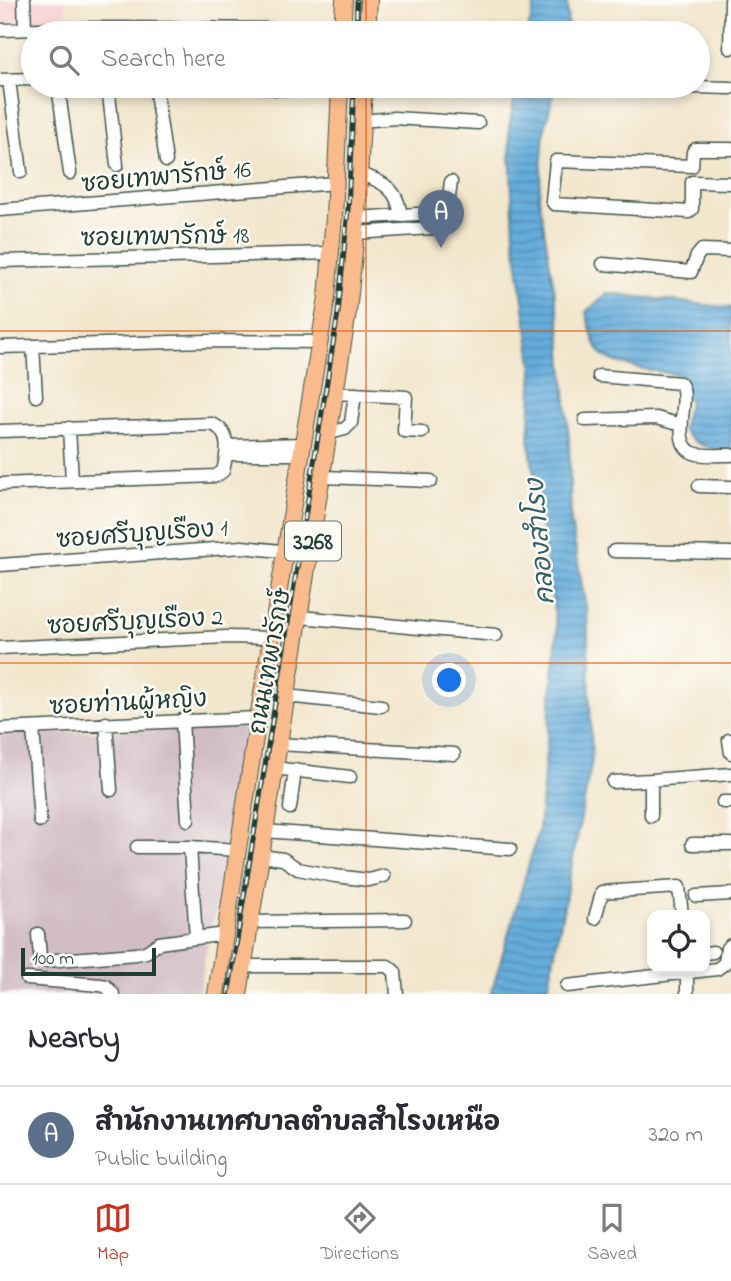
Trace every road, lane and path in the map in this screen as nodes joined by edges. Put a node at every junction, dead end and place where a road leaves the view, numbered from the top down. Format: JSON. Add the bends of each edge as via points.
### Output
{"nodes":[{"id":1,"x":24,"y":0,"type":"edge"},
{"id":2,"x":344,"y":0,"type":"edge"},
{"id":3,"x":369,"y":0,"type":"edge"},
{"id":4,"x":730,"y":0,"type":"edge"},
{"id":5,"x":25,"y":21,"type":"edge"},
{"id":6,"x":343,"y":21,"type":"edge"},
{"id":7,"x":368,"y":21,"type":"edge"},
{"id":8,"x":21,"y":29,"type":"edge"},
{"id":9,"x":0,"y":30,"type":"edge"},
{"id":10,"x":730,"y":47,"type":"edge"},
{"id":11,"x":4,"y":80,"type":"edge"},
{"id":12,"x":710,"y":87,"type":"edge"},
{"id":13,"x":731,"y":88,"type":"edge"},
{"id":14,"x":60,"y":98,"type":"edge"},
{"id":15,"x":109,"y":98,"type":"edge"},
{"id":16,"x":157,"y":98,"type":"edge"},
{"id":17,"x":340,"y":98,"type":"edge"},
{"id":18,"x":363,"y":98,"type":"edge"},
{"id":19,"x":362,"y":121,"type":"junction"},
{"id":20,"x":478,"y":123,"type":"dead end"},
{"id":21,"x":731,"y":149,"type":"edge"},
{"id":22,"x":166,"y":161,"type":"dead end"},
{"id":23,"x":117,"y":165,"type":"dead end"},
{"id":24,"x":692,"y":166,"type":"junction"},
{"id":25,"x":21,"y":172,"type":"dead end"},
{"id":26,"x":70,"y":173,"type":"dead end"},
{"id":27,"x":359,"y":174,"type":"junction"},
{"id":28,"x":451,"y":182,"type":"dead end"},
{"id":29,"x":692,"y":182,"type":"junction"},
{"id":30,"x":336,"y":183,"type":"junction"},
{"id":31,"x":731,"y":183,"type":"edge"},
{"id":32,"x":0,"y":210,"type":"edge"},
{"id":33,"x":400,"y":215,"type":"junction"},
{"id":34,"x":356,"y":225,"type":"junction"},
{"id":35,"x":446,"y":227,"type":"dead end"},
{"id":36,"x":731,"y":251,"type":"edge"},
{"id":37,"x":332,"y":253,"type":"junction"},
{"id":38,"x":0,"y":261,"type":"edge"},
{"id":39,"x":603,"y":264,"type":"dead end"},
{"id":40,"x":321,"y":342,"type":"junction"},
{"id":41,"x":33,"y":346,"type":"junction"},
{"id":42,"x":0,"y":347,"type":"edge"},
{"id":43,"x":599,"y":376,"type":"dead end"},
{"id":44,"x":336,"y":393,"type":"junction"},
{"id":45,"x":355,"y":394,"type":"junction"},
{"id":46,"x":36,"y":396,"type":"dead end"},
{"id":47,"x":585,"y":420,"type":"dead end"},
{"id":48,"x":681,"y":425,"type":"junction"},
{"id":49,"x":69,"y":428,"type":"junction"},
{"id":50,"x":0,"y":431,"type":"edge"},
{"id":51,"x":422,"y":432,"type":"dead end"},
{"id":52,"x":330,"y":433,"type":"junction"},
{"id":53,"x":303,"y":449,"type":"junction"},
{"id":54,"x":228,"y":450,"type":"junction"},
{"id":55,"x":731,"y":455,"type":"edge"},
{"id":56,"x":323,"y":477,"type":"junction"},
{"id":57,"x":72,"y":480,"type":"junction"},
{"id":58,"x":431,"y":481,"type":"dead end"},
{"id":59,"x":0,"y":485,"type":"edge"},
{"id":60,"x":699,"y":486,"type":"dead end"},
{"id":61,"x":731,"y":487,"type":"edge"},
{"id":62,"x":614,"y":551,"type":"dead end"},
{"id":63,"x":287,"y":552,"type":"junction"},
{"id":64,"x":731,"y":553,"type":"edge"},
{"id":65,"x":311,"y":554,"type":"junction"},
{"id":66,"x":0,"y":565,"type":"edge"},
{"id":67,"x":300,"y":617,"type":"junction"},
{"id":68,"x":496,"y":635,"type":"dead end"},
{"id":69,"x":272,"y":638,"type":"junction"},
{"id":70,"x":0,"y":648,"type":"edge"},
{"id":71,"x":286,"y":696,"type":"junction"},
{"id":72,"x":381,"y":706,"type":"dead end"},
{"id":73,"x":258,"y":718,"type":"junction"},
{"id":74,"x":182,"y":720,"type":"junction"},
{"id":75,"x":106,"y":723,"type":"junction"},
{"id":76,"x":33,"y":728,"type":"junction"},
{"id":77,"x":0,"y":729,"type":"edge"},
{"id":78,"x":278,"y":744,"type":"junction"},
{"id":79,"x":454,"y":754,"type":"dead end"},
{"id":80,"x":274,"y":768,"type":"junction"},
{"id":81,"x":295,"y":770,"type":"junction"},
{"id":82,"x":731,"y":774,"type":"edge"},
{"id":83,"x":350,"y":778,"type":"dead end"},
{"id":84,"x":650,"y":780,"type":"junction"},
{"id":85,"x":613,"y":782,"type":"dead end"},
{"id":86,"x":111,"y":790,"type":"dead end"},
{"id":87,"x":290,"y":808,"type":"dead end"},
{"id":88,"x":652,"y":816,"type":"dead end"},
{"id":89,"x":188,"y":820,"type":"dead end"},
{"id":90,"x":40,"y":821,"type":"dead end"},
{"id":91,"x":264,"y":831,"type":"junction"},
{"id":92,"x":692,"y":844,"type":"dead end"},
{"id":93,"x":731,"y":844,"type":"edge"},
{"id":94,"x":137,"y":847,"type":"dead end"},
{"id":95,"x":190,"y":847,"type":"junction"},
{"id":96,"x":510,"y":849,"type":"dead end"},
{"id":97,"x":238,"y":850,"type":"junction"},
{"id":98,"x":260,"y":856,"type":"junction"},
{"id":99,"x":384,"y":876,"type":"dead end"},
{"id":100,"x":731,"y":894,"type":"edge"},
{"id":101,"x":696,"y":896,"type":"dead end"},
{"id":102,"x":681,"y":910,"type":"edge"},
{"id":103,"x":595,"y":918,"type":"dead end"},
{"id":104,"x":405,"y":920,"type":"dead end"},
{"id":105,"x":249,"y":922,"type":"junction"},
{"id":106,"x":38,"y":934,"type":"dead end"},
{"id":107,"x":225,"y":934,"type":"junction"},
{"id":108,"x":196,"y":938,"type":"junction"},
{"id":109,"x":731,"y":945,"type":"edge"},
{"id":110,"x":243,"y":965,"type":"junction"},
{"id":111,"x":710,"y":968,"type":"edge"},
{"id":112,"x":671,"y":973,"type":"edge"},
{"id":113,"x":687,"y":973,"type":"edge"},
{"id":114,"x":27,"y":979,"type":"dead end"},
{"id":115,"x":566,"y":986,"type":"dead end"},
{"id":116,"x":113,"y":994,"type":"edge"},
{"id":117,"x":216,"y":994,"type":"edge"},
{"id":118,"x":239,"y":994,"type":"edge"},
{"id":119,"x":397,"y":994,"type":"edge"},
{"id":120,"x":687,"y":994,"type":"edge"}],
"edges":[{"from":1,"to":5,"type":"street"},
{"from":2,"to":6,"type":"main road"},
{"from":3,"to":7,"type":"main road"},
{"from":4,"to":10,"type":"street"},
{"from":8,"to":9,"type":"street"},
{"from":11,"to":25,"type":"street"},
{"from":12,"to":13,"type":"street"},
{"from":14,"to":26,"type":"street"},
{"from":15,"to":23,"type":"street"},
{"from":16,"to":22,"type":"street"},
{"from":17,"to":30,"type":"main road","name":"ถนนเทพารักษ์","number":"3268"},
{"from":18,"to":19,"type":"main road","name":"ถนนเทพารักษ์","number":"3268"},
{"from":19,"to":20,"type":"street","via":[[394,118]]},
{"from":19,"to":27,"type":"main road","name":"ถนนเทพารักษ์","number":"3268"},
{"from":21,"to":24,"type":"street","via":[[696,149]]},
{"from":24,"to":29,"type":"street"},
{"from":24,"to":29,"type":"street","via":[[557,160],[552,201],[689,212]]},
{"from":27,"to":33,"type":"street","via":[[386,185],[398,201]]},
{"from":27,"to":34,"type":"main road","name":"ถนนเทพารักษ์","number":"3268"},
{"from":28,"to":33,"type":"street","via":[[447,212]]},
{"from":29,"to":31,"type":"street"},
{"from":30,"to":32,"type":"street","name":"ซอยเทพารักษ์ 16"},
{"from":30,"to":37,"type":"main road","name":"ถนนเทพารักษ์","number":"3268"},
{"from":33,"to":34,"type":"street"},
{"from":34,"to":35,"type":"street"},
{"from":34,"to":44,"type":"main road","name":"ถนนเทพารักษ์","number":"3268"},
{"from":36,"to":39,"type":"street","via":[[702,250],[691,272]]},
{"from":37,"to":38,"type":"street","name":"ซอยเทพารักษ์ 18"},
{"from":37,"to":40,"type":"main road","name":"ถนนเทพารักษ์","number":"3268"},
{"from":40,"to":41,"type":"street"},
{"from":40,"to":53,"type":"main road","name":"ถนนเทพารักษ์","number":"3268"},
{"from":41,"to":42,"type":"street"},
{"from":41,"to":46,"type":"street"},
{"from":43,"to":48,"type":"street","via":[[680,383],[684,390]]},
{"from":44,"to":45,"type":"street"},
{"from":44,"to":52,"type":"main road","name":"ถนนเทพารักษ์","number":"3268"},
{"from":45,"to":51,"type":"street","via":[[406,397],[404,431]]},
{"from":45,"to":52,"type":"street","via":[[351,424]]},
{"from":47,"to":48,"type":"street","via":[[649,418]]},
{"from":48,"to":55,"type":"street","via":[[684,443],[692,452]]},
{"from":49,"to":50,"type":"street"},
{"from":49,"to":54,"type":"street","via":[[212,424],[221,430]]},
{"from":49,"to":57,"type":"street"},
{"from":52,"to":56,"type":"main road","name":"ถนนเทพารักษ์","number":"3268"},
{"from":53,"to":54,"type":"street"},
{"from":53,"to":63,"type":"main road","name":"ถนนเทพารักษ์","number":"3268"},
{"from":54,"to":57,"type":"street","via":[[223,471],[216,476]]},
{"from":56,"to":58,"type":"street"},
{"from":56,"to":65,"type":"main road","name":"ถนนเทพารักษ์","number":"3268"},
{"from":57,"to":59,"type":"street"},
{"from":60,"to":61,"type":"street"},
{"from":62,"to":64,"type":"street"},
{"from":63,"to":65,"type":"street","name":"ซอยศรีบุญเรือง 1"},
{"from":63,"to":66,"type":"street","name":"ซอยศรีบุญเรือง 1","via":[[242,547]]},
{"from":63,"to":69,"type":"main road","name":"ถนนเทพารักษ์","number":"3268"},
{"from":65,"to":67,"type":"main road","name":"ถนนเทพารักษ์","number":"3268"},
{"from":67,"to":68,"type":"street"},
{"from":67,"to":71,"type":"main road","name":"ถนนเทพารักษ์","number":"3268"},
{"from":69,"to":70,"type":"street","name":"ซอยศรีบุญเรือง 2"},
{"from":69,"to":73,"type":"main road","name":"ถนนเทพารักษ์","number":"3268"},
{"from":71,"to":72,"type":"street"},
{"from":71,"to":78,"type":"main road","name":"ถนนเทพารักษ์","number":"3268"},
{"from":73,"to":74,"type":"street","name":"ซอยท่านผู้หญิง"},
{"from":73,"to":97,"type":"main road","name":"ถนนเทพารักษ์","number":"3268"},
{"from":74,"to":75,"type":"street","name":"ซอยท่านผู้หญิง"},
{"from":74,"to":89,"type":"street"},
{"from":75,"to":76,"type":"street","name":"ซอยท่านผู้หญิง"},
{"from":75,"to":86,"type":"street"},
{"from":76,"to":77,"type":"street","name":"ซอยท่านผู้หญิง"},
{"from":76,"to":90,"type":"street"},
{"from":78,"to":79,"type":"street"},
{"from":78,"to":80,"type":"main road","name":"ถนนเทพารักษ์","number":"3268"},
{"from":80,"to":81,"type":"street"},
{"from":80,"to":91,"type":"main road","name":"ถนนเทพารักษ์","number":"3268"},
{"from":81,"to":83,"type":"street"},
{"from":81,"to":87,"type":"street"},
{"from":82,"to":84,"type":"street"},
{"from":84,"to":85,"type":"street"},
{"from":84,"to":88,"type":"street"},
{"from":91,"to":96,"type":"street"},
{"from":91,"to":98,"type":"main road","name":"ถนนเทพารักษ์","number":"3268"},
{"from":92,"to":93,"type":"street"},
{"from":94,"to":95,"type":"street"},
{"from":95,"to":97,"type":"street"},
{"from":95,"to":108,"type":"street"},
{"from":97,"to":107,"type":"main road","name":"ถนนเทพารักษ์","number":"3268"},
{"from":98,"to":99,"type":"street","via":[[335,876],[369,880]]},
{"from":98,"to":105,"type":"main road","name":"ถนนเทพารักษ์","number":"3268"},
{"from":100,"to":101,"type":"street"},
{"from":102,"to":103,"type":"street","via":[[679,887],[602,892]]},
{"from":104,"to":105,"type":"street"},
{"from":105,"to":110,"type":"main road","name":"ถนนเทพารักษ์","number":"3268"},
{"from":106,"to":108,"type":"street","via":[[40,956],[45,961],[136,954],[159,943]]},
{"from":107,"to":108,"type":"street"},
{"from":107,"to":117,"type":"main road","name":"ถนนเทพารักษ์","number":"3268"},
{"from":109,"to":111,"type":"street","via":[[721,967]]},
{"from":110,"to":118,"type":"main road","name":"ถนนเทพารักษ์","number":"3268"},
{"from":110,"to":119,"type":"street","via":[[388,966],[395,972]]},
{"from":112,"to":115,"type":"street"},
{"from":113,"to":120,"type":"street"},
{"from":114,"to":116,"type":"street","via":[[106,986]]}]}
